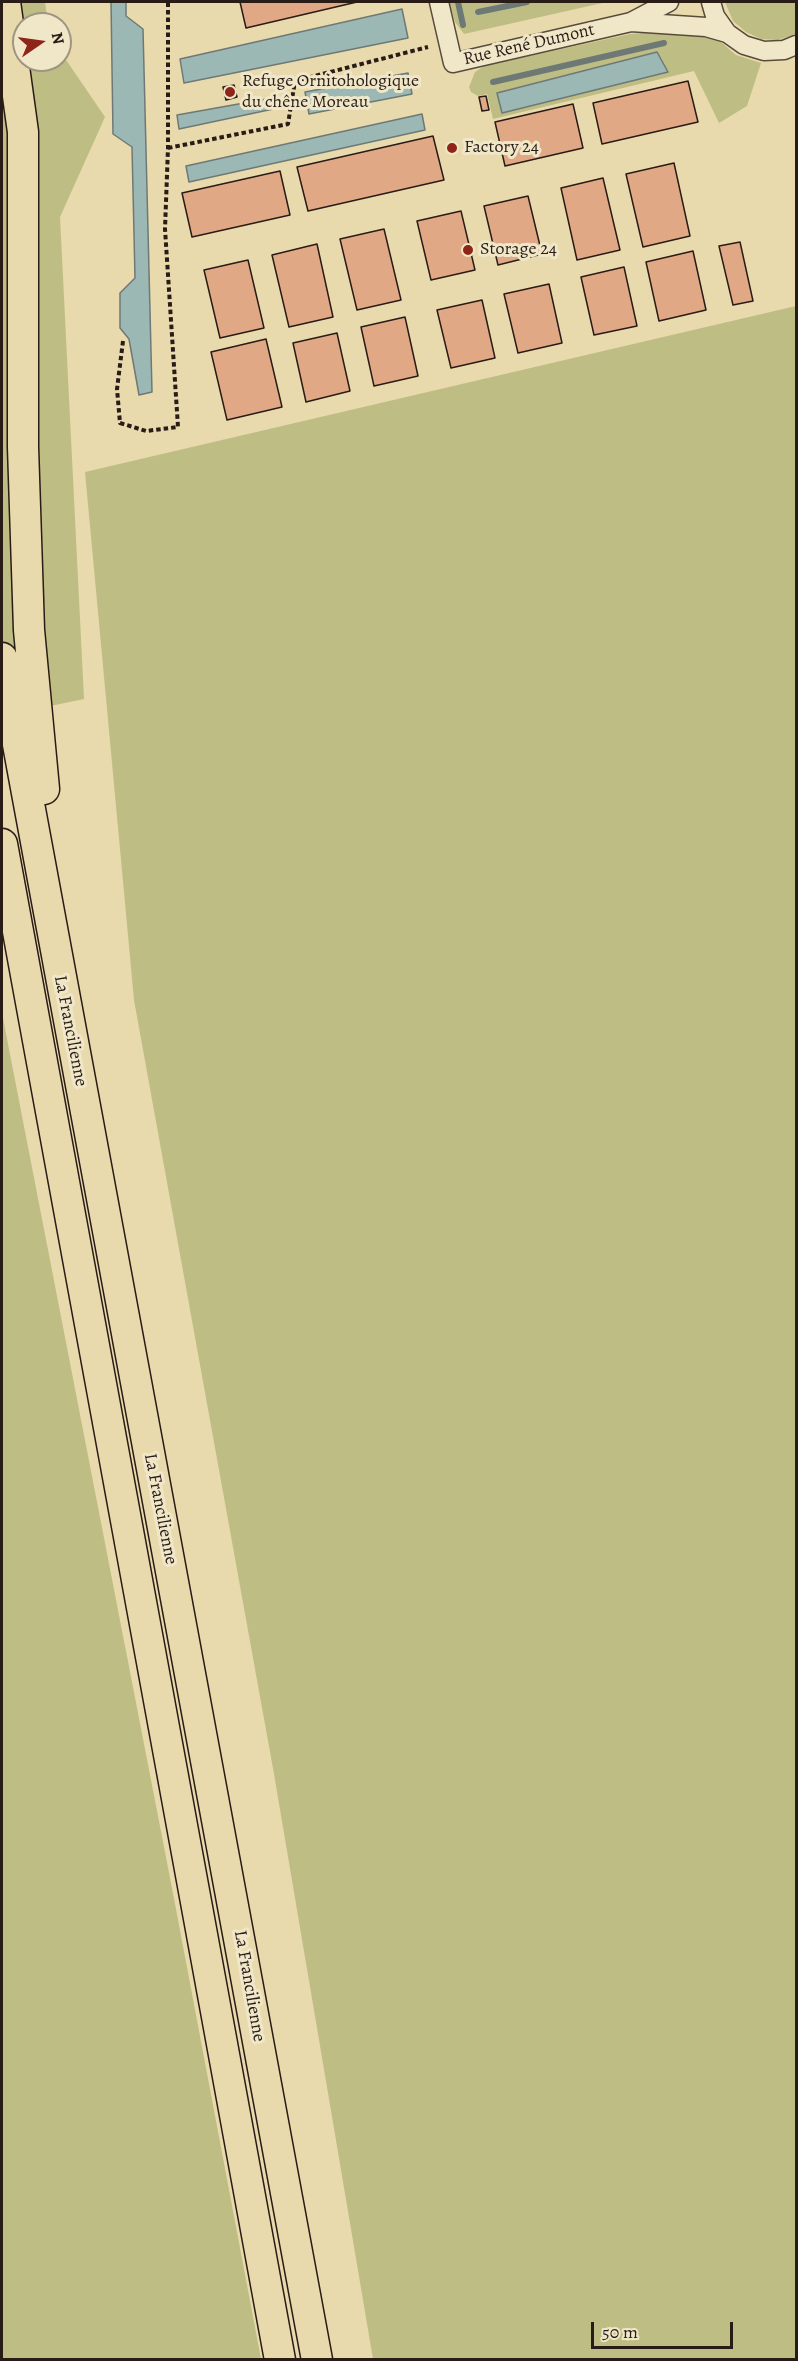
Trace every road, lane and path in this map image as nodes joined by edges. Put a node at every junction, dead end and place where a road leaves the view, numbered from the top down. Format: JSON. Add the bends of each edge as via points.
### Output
{"nodes":[{"id":1,"x":5,"y":2,"type":"edge"},
{"id":2,"x":168,"y":2,"type":"edge"},
{"id":3,"x":439,"y":2,"type":"edge"},
{"id":4,"x":669,"y":2,"type":"edge"},
{"id":5,"x":711,"y":2,"type":"edge"},
{"id":6,"x":632,"y":22,"type":"junction"},
{"id":7,"x":728,"y":33,"type":"junction"},
{"id":8,"x":796,"y":45,"type":"edge"},
{"id":9,"x":428,"y":47,"type":"dead end"},
{"id":10,"x":168,"y":148,"type":"junction"},
{"id":11,"x":123,"y":341,"type":"dead end"},
{"id":12,"x":2,"y":658,"type":"edge"},
{"id":13,"x":2,"y":844,"type":"edge"},
{"id":14,"x":38,"y":860,"type":"junction"},
{"id":15,"x":2,"y":940,"type":"edge"},
{"id":16,"x":30,"y":1003,"type":"junction"},
{"id":17,"x":279,"y":2360,"type":"edge"},
{"id":18,"x":317,"y":2360,"type":"edge"}],
"edges":[{"from":1,"to":14,"type":"highway","via":[[23,132],[23,447],[29,630],[48,820]]},
{"from":2,"to":10,"type":"path"},
{"from":3,"to":6,"type":"street","name":"Rue René Dumont","via":[[453,63]]},
{"from":4,"to":6,"type":"street","name":"Rue René Dumont"},
{"from":5,"to":7,"type":"street","via":[[715,16]]},
{"from":6,"to":7,"type":"street","name":"Rue René Dumont","via":[[706,27]]},
{"from":7,"to":8,"type":"street","via":[[744,45],[764,51]]},
{"from":9,"to":10,"type":"path","via":[[295,81],[288,124]]},
{"from":10,"to":11,"type":"path","via":[[165,229],[178,427],[146,431],[120,423],[117,389]]},
{"from":12,"to":14,"type":"highway","name":"La Francilienne"},
{"from":13,"to":16,"type":"highway","name":"La Francilienne"},
{"from":14,"to":18,"type":"highway","name":"La Francilienne"},
{"from":15,"to":16,"type":"highway","via":[[10,978]]},
{"from":16,"to":17,"type":"highway","name":"La Francilienne"}]}
